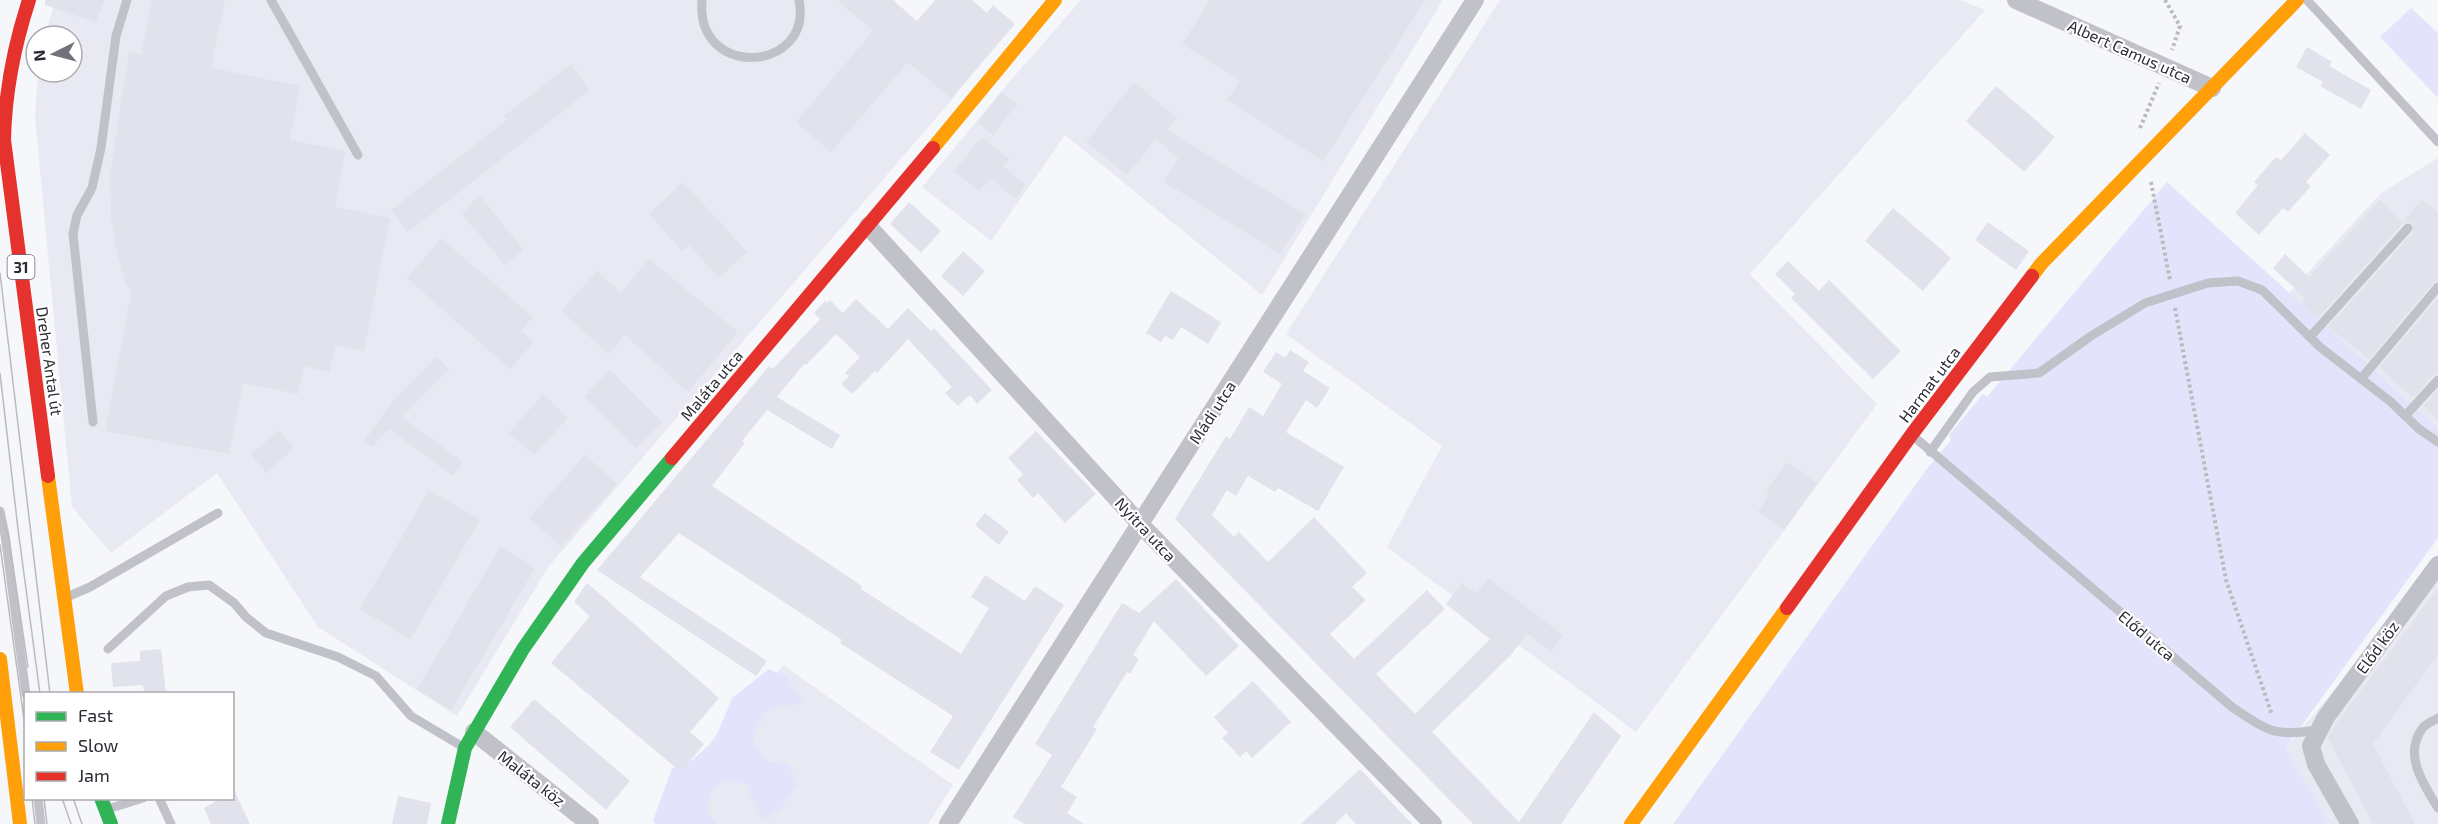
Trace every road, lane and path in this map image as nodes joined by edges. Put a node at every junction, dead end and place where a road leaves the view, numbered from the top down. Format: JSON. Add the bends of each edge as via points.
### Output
{"nodes":[{"id":1,"x":128,"y":0,"type":"edge"},
{"id":2,"x":272,"y":0,"type":"edge"},
{"id":3,"x":702,"y":0,"type":"edge"},
{"id":4,"x":799,"y":0,"type":"edge"},
{"id":5,"x":1054,"y":0,"type":"edge"},
{"id":6,"x":1475,"y":0,"type":"edge"},
{"id":7,"x":2016,"y":0,"type":"edge"},
{"id":8,"x":2297,"y":0,"type":"edge"},
{"id":9,"x":2307,"y":0,"type":"edge"},
{"id":10,"x":26,"y":4,"type":"edge"},
{"id":11,"x":2212,"y":88,"type":"junction"},
{"id":12,"x":2438,"y":142,"type":"edge"},
{"id":13,"x":358,"y":156,"type":"dead end"},
{"id":14,"x":2149,"y":173,"type":"dead end"},
{"id":15,"x":868,"y":226,"type":"junction"},
{"id":16,"x":2408,"y":228,"type":"dead end"},
{"id":17,"x":2438,"y":287,"type":"edge"},
{"id":18,"x":2172,"y":294,"type":"junction"},
{"id":19,"x":2310,"y":337,"type":"junction"},
{"id":20,"x":2361,"y":379,"type":"junction"},
{"id":21,"x":2438,"y":380,"type":"edge"},
{"id":22,"x":2405,"y":416,"type":"junction"},
{"id":23,"x":93,"y":422,"type":"dead end"},
{"id":24,"x":1912,"y":434,"type":"junction"},
{"id":25,"x":2438,"y":442,"type":"edge"},
{"id":26,"x":1930,"y":452,"type":"junction"},
{"id":27,"x":0,"y":511,"type":"edge"},
{"id":28,"x":218,"y":513,"type":"dead end"},
{"id":29,"x":1140,"y":524,"type":"junction"},
{"id":30,"x":3,"y":548,"type":"edge"},
{"id":31,"x":2438,"y":565,"type":"edge"},
{"id":32,"x":65,"y":598,"type":"junction"},
{"id":33,"x":108,"y":649,"type":"dead end"},
{"id":34,"x":0,"y":659,"type":"edge"},
{"id":35,"x":26,"y":692,"type":"edge"},
{"id":36,"x":76,"y":692,"type":"edge"},
{"id":37,"x":2438,"y":718,"type":"edge"},
{"id":38,"x":2318,"y":730,"type":"junction"},
{"id":39,"x":2278,"y":732,"type":"junction"},
{"id":40,"x":469,"y":740,"type":"junction"},
{"id":41,"x":38,"y":800,"type":"edge"},
{"id":42,"x":130,"y":800,"type":"edge"},
{"id":43,"x":160,"y":800,"type":"edge"},
{"id":44,"x":103,"y":804,"type":"edge"},
{"id":45,"x":2438,"y":808,"type":"edge"},
{"id":46,"x":20,"y":824,"type":"edge"},
{"id":47,"x":41,"y":824,"type":"edge"},
{"id":48,"x":111,"y":824,"type":"edge"},
{"id":49,"x":171,"y":824,"type":"edge"},
{"id":50,"x":448,"y":824,"type":"edge"},
{"id":51,"x":590,"y":824,"type":"edge"},
{"id":52,"x":948,"y":824,"type":"edge"},
{"id":53,"x":1433,"y":824,"type":"edge"},
{"id":54,"x":1630,"y":824,"type":"edge"},
{"id":55,"x":2350,"y":824,"type":"edge"}],
"edges":[{"from":1,"to":23,"type":"lane","via":[[116,36],[92,188],[77,215],[73,234]]},
{"from":2,"to":13,"type":"lane"},
{"from":3,"to":4,"type":"lane","via":[[706,30],[717,45],[734,56],[753,59],[772,55],[787,44],[798,27]]},
{"from":5,"to":15,"type":"street","name":"Maláta utca"},
{"from":6,"to":29,"type":"street","name":"Mádi utca"},
{"from":7,"to":11,"type":"street","name":"Albert Camus utca"},
{"from":8,"to":11,"type":"street","name":"Harmat utca"},
{"from":9,"to":12,"type":"lane"},
{"from":10,"to":32,"type":"street","name":"Dreher Antal út","number":"31","via":[[4,102],[4,140]]},
{"from":11,"to":24,"type":"street","name":"Harmat utca","via":[[2041,264]]},
{"from":14,"to":18,"type":"path"},
{"from":15,"to":29,"type":"street","name":"Nyitra utca"},
{"from":15,"to":40,"type":"street","name":"Maláta utca","via":[[583,563],[523,650]]},
{"from":16,"to":19,"type":"lane"},
{"from":17,"to":20,"type":"lane"},
{"from":18,"to":19,"type":"lane","via":[[2208,283],[2238,281],[2262,290]]},
{"from":18,"to":26,"type":"lane","via":[[2145,303],[2040,374],[1990,377],[1973,392]]},
{"from":18,"to":39,"type":"path","via":[[2226,580]]},
{"from":19,"to":20,"type":"lane"},
{"from":20,"to":22,"type":"lane"},
{"from":21,"to":22,"type":"lane"},
{"from":22,"to":25,"type":"lane"},
{"from":24,"to":26,"type":"lane","name":"Előd utca"},
{"from":24,"to":54,"type":"street","name":"Harmat utca"},
{"from":26,"to":39,"type":"lane","name":"Előd utca","via":[[2232,708],[2261,728]]},
{"from":27,"to":30,"type":"lane"},
{"from":28,"to":32,"type":"lane"},
{"from":29,"to":52,"type":"street","name":"Mádi utca"},
{"from":29,"to":53,"type":"street","name":"Nyitra utca"},
{"from":30,"to":35,"type":"lane"},
{"from":31,"to":38,"type":"street","name":"Előd köz"},
{"from":32,"to":36,"type":"street","name":"Dreher Antal út","number":"31"},
{"from":33,"to":40,"type":"lane","via":[[166,596],[188,587],[209,585],[267,633],[338,657],[376,676],[411,716]]},
{"from":34,"to":46,"type":"street"},
{"from":37,"to":45,"type":"lane","via":[[2423,727],[2415,746],[2418,774]]},
{"from":38,"to":39,"type":"lane","name":"Előd utca"},
{"from":38,"to":55,"type":"street","via":[[2312,746],[2316,764]]},
{"from":40,"to":50,"type":"street","name":"Maláta utca"},
{"from":40,"to":51,"type":"street","name":"Maláta köz"},
{"from":41,"to":47,"type":"lane"},
{"from":42,"to":44,"type":"lane"},
{"from":43,"to":49,"type":"lane"},
{"from":44,"to":48,"type":"street"}]}
